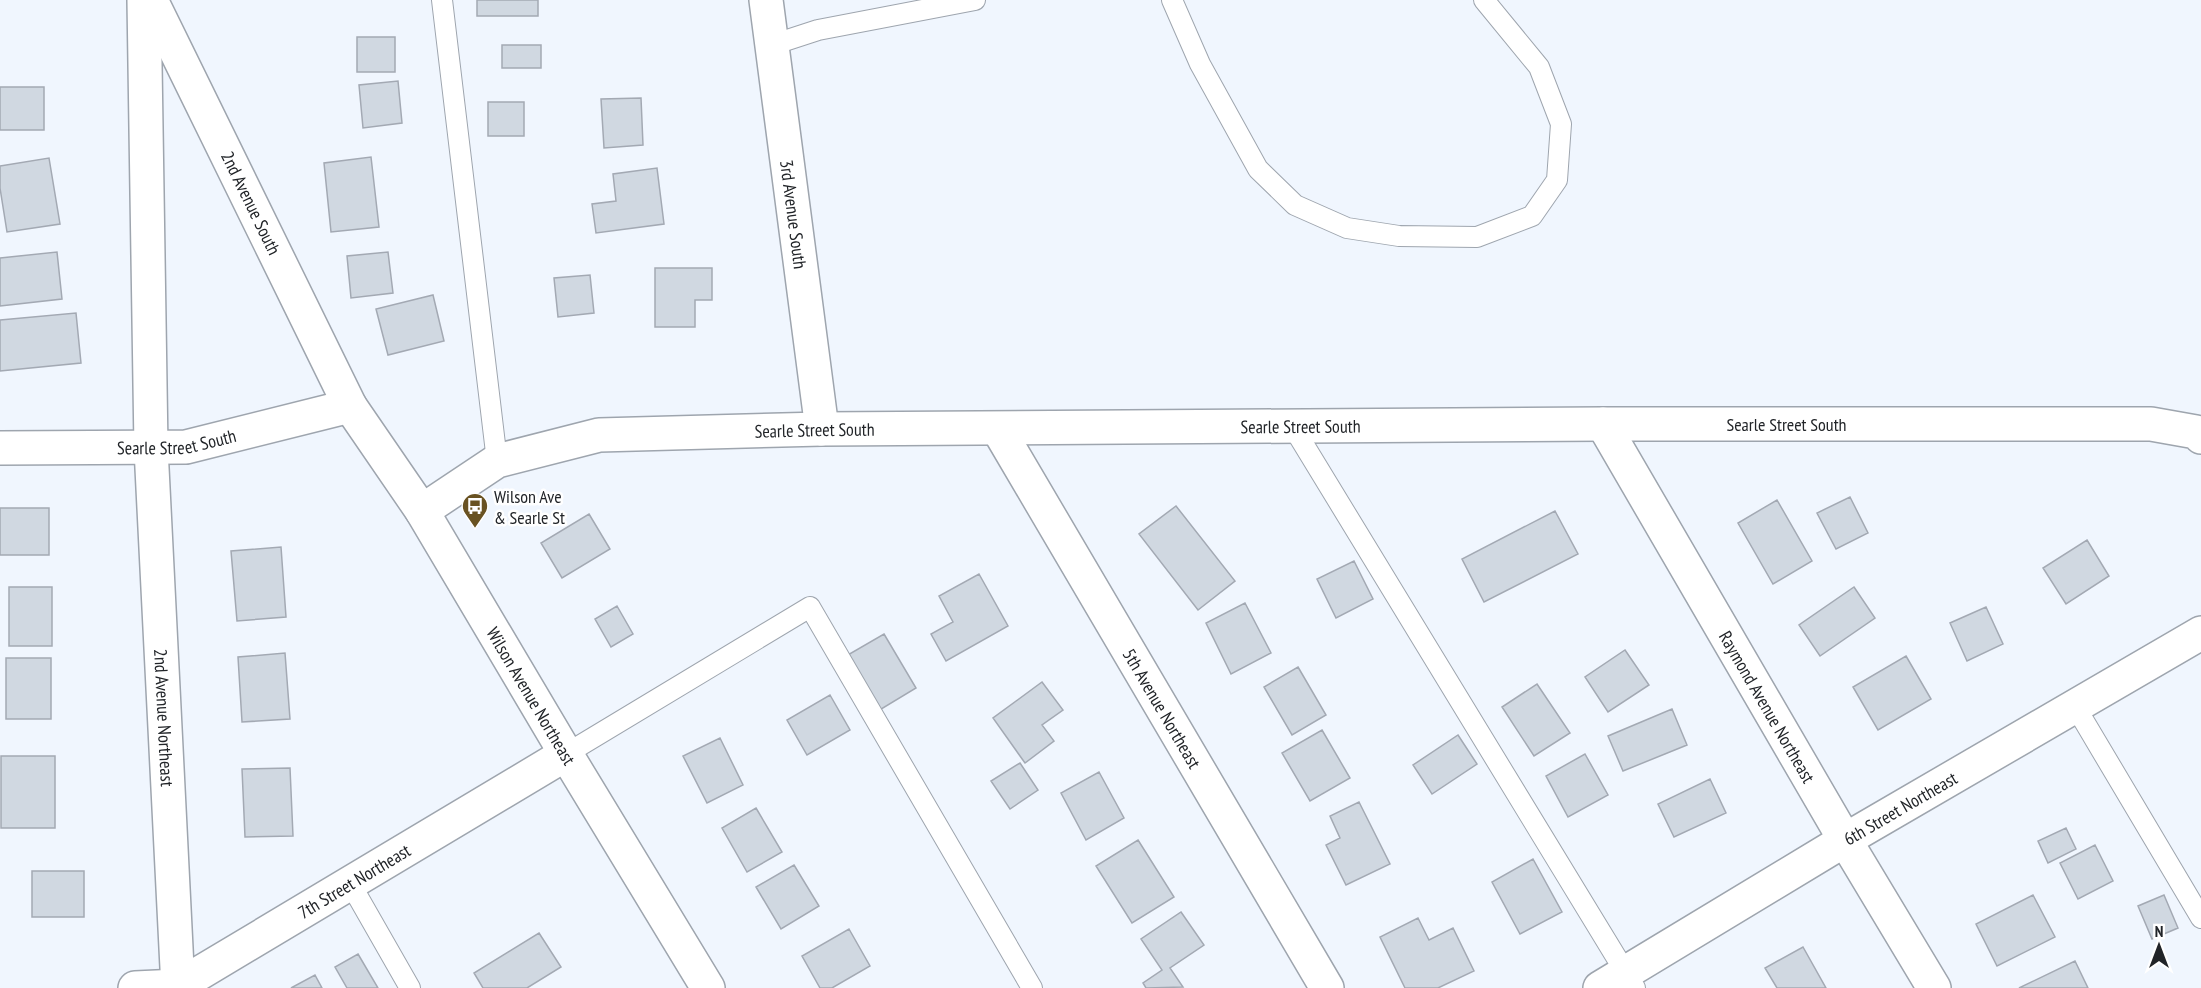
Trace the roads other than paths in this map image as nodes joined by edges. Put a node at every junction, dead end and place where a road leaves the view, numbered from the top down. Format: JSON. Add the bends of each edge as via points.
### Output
{"nodes":[{"id":1,"x":144,"y":0,"type":"edge"},
{"id":2,"x":151,"y":0,"type":"edge"},
{"id":3,"x":442,"y":0,"type":"edge"},
{"id":4,"x":766,"y":0,"type":"edge"},
{"id":5,"x":975,"y":0,"type":"edge"},
{"id":6,"x":1172,"y":0,"type":"edge"},
{"id":7,"x":1484,"y":0,"type":"edge"},
{"id":8,"x":772,"y":45,"type":"junction"},
{"id":9,"x":350,"y":406,"type":"junction"},
{"id":10,"x":1603,"y":424,"type":"junction"},
{"id":11,"x":1293,"y":427,"type":"junction"},
{"id":12,"x":822,"y":429,"type":"junction"},
{"id":13,"x":998,"y":429,"type":"junction"},
{"id":14,"x":2199,"y":434,"type":"edge"},
{"id":15,"x":0,"y":448,"type":"edge"},
{"id":16,"x":151,"y":448,"type":"junction"},
{"id":17,"x":497,"y":460,"type":"junction"},
{"id":18,"x":422,"y":511,"type":"junction"},
{"id":19,"x":2201,"y":633,"type":"edge"},
{"id":20,"x":2075,"y":706,"type":"junction"},
{"id":21,"x":566,"y":754,"type":"junction"},
{"id":22,"x":1845,"y":840,"type":"junction"},
{"id":23,"x":350,"y":883,"type":"junction"},
{"id":24,"x":2201,"y":918,"type":"edge"},
{"id":25,"x":1621,"y":983,"type":"edge"},
{"id":26,"x":178,"y":987,"type":"edge"},
{"id":27,"x":135,"y":988,"type":"edge"},
{"id":28,"x":410,"y":988,"type":"edge"},
{"id":29,"x":708,"y":988,"type":"edge"},
{"id":30,"x":1032,"y":988,"type":"edge"},
{"id":31,"x":1327,"y":988,"type":"edge"},
{"id":32,"x":1934,"y":988,"type":"edge"}],
"edges":[{"from":1,"to":16,"type":"street"},
{"from":2,"to":9,"type":"street","name":"2nd Avenue South"},
{"from":3,"to":17,"type":"lane"},
{"from":4,"to":8,"type":"street","name":"3rd Avenue South"},
{"from":5,"to":8,"type":"lane","via":[[818,30]]},
{"from":6,"to":7,"type":"lane","via":[[1200,64],[1258,169],[1295,205],[1347,228],[1400,236],[1477,237],[1532,216],[1557,180],[1561,124],[1539,67]]},
{"from":8,"to":12,"type":"street","name":"3rd Avenue South"},
{"from":9,"to":16,"type":"street","name":"Searle Street South","via":[[186,447]]},
{"from":9,"to":18,"type":"street","name":"Wilson Avenue Northeast"},
{"from":10,"to":11,"type":"street","name":"Searle Street South"},
{"from":10,"to":14,"type":"street","name":"Searle Street South","via":[[2151,424]]},
{"from":10,"to":22,"type":"street","name":"Raymond Avenue Northeast"},
{"from":11,"to":13,"type":"street","name":"Searle Street South"},
{"from":11,"to":25,"type":"lane"},
{"from":12,"to":13,"type":"street","name":"Searle Street South"},
{"from":12,"to":17,"type":"street","name":"Searle Street South","via":[[599,435]]},
{"from":13,"to":31,"type":"street","name":"5th Avenue Northeast"},
{"from":15,"to":16,"type":"street","name":"Searle Street South"},
{"from":16,"to":26,"type":"street","name":"2nd Avenue Northeast"},
{"from":17,"to":18,"type":"street","name":"Searle Street South"},
{"from":18,"to":21,"type":"street","name":"Wilson Avenue Northeast"},
{"from":19,"to":20,"type":"street","name":"6th Street Northeast"},
{"from":20,"to":22,"type":"street","name":"6th Street Northeast"},
{"from":20,"to":24,"type":"lane"},
{"from":21,"to":23,"type":"street","name":"7th Street Northeast"},
{"from":21,"to":29,"type":"street","name":"Wilson Avenue Northeast"},
{"from":21,"to":30,"type":"lane","via":[[810,607]]},
{"from":22,"to":25,"type":"street","name":"6th Street Northeast"},
{"from":22,"to":32,"type":"street","name":"Raymond Avenue Northeast"},
{"from":23,"to":26,"type":"street","name":"7th Street Northeast"},
{"from":23,"to":28,"type":"lane"},
{"from":26,"to":27,"type":"street","name":"7th Street Northeast"}]}
